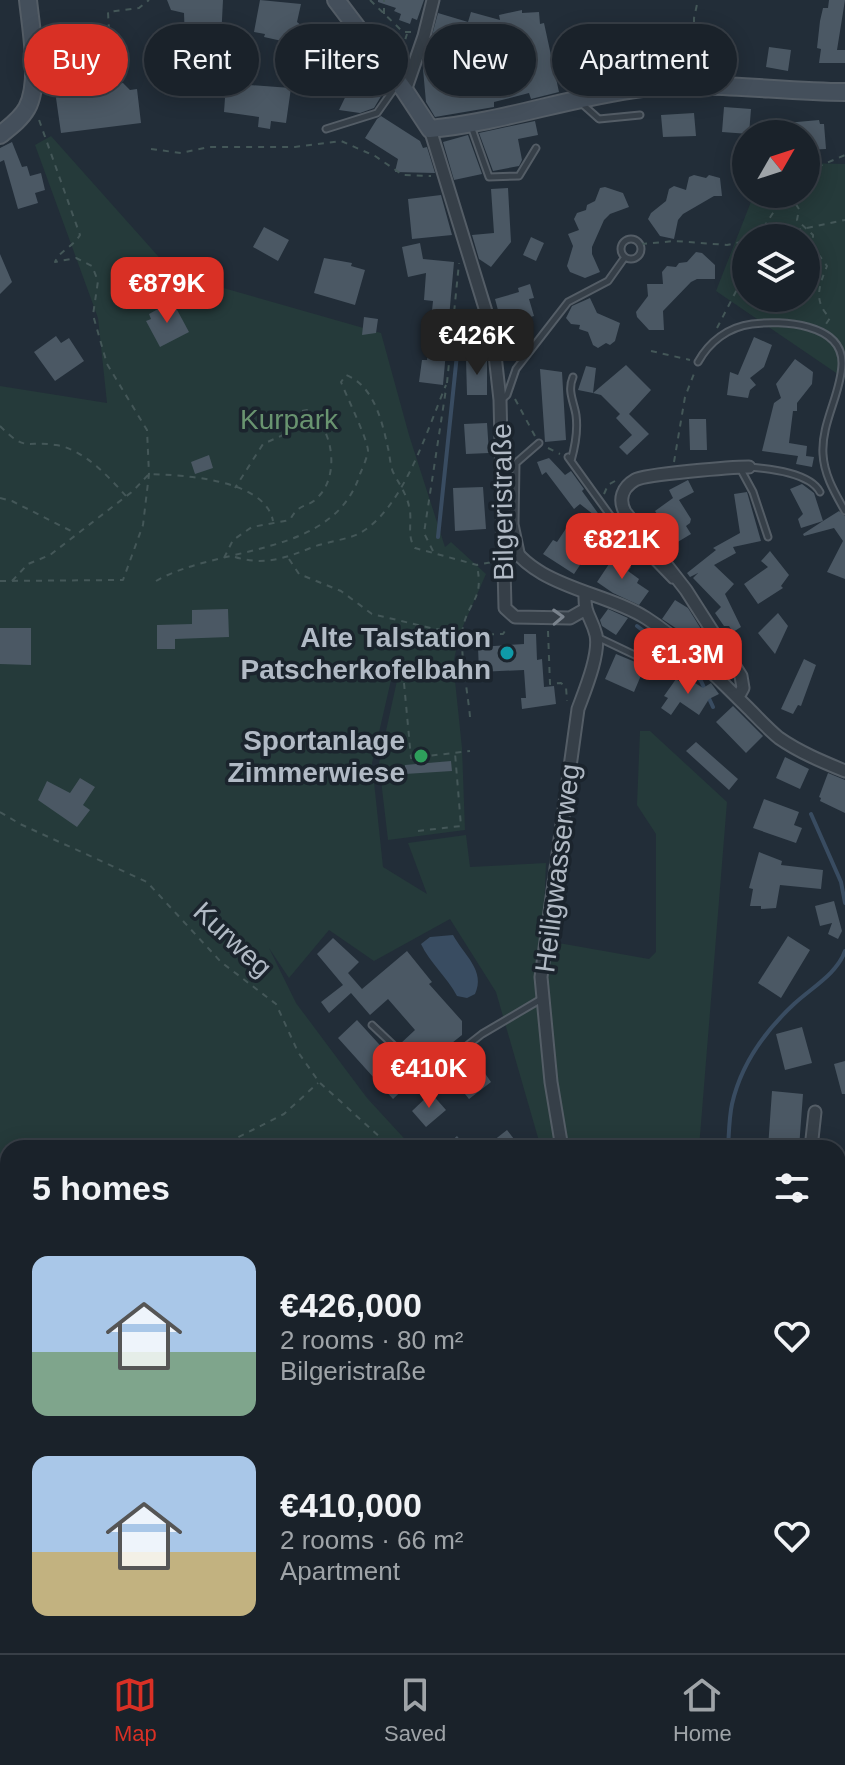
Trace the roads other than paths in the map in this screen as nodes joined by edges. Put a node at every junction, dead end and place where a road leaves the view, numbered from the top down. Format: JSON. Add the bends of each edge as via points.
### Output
{"nodes":[{"id":1,"x":28,"y":0,"type":"edge"},
{"id":2,"x":336,"y":0,"type":"edge"},
{"id":3,"x":433,"y":0,"type":"edge"},
{"id":4,"x":354,"y":24,"type":"edge"},
{"id":5,"x":408,"y":61,"type":"edge"},
{"id":6,"x":737,"y":85,"type":"edge"},
{"id":7,"x":845,"y":92,"type":"edge"},
{"id":8,"x":389,"y":96,"type":"edge"},
{"id":9,"x":408,"y":96,"type":"edge"},
{"id":10,"x":602,"y":96,"type":"edge"},
{"id":11,"x":580,"y":101,"type":"junction"},
{"id":12,"x":640,"y":115,"type":"dead end"},
{"id":13,"x":471,"y":125,"type":"junction"},
{"id":14,"x":326,"y":129,"type":"dead end"},
{"id":15,"x":430,"y":129,"type":"junction"},
{"id":16,"x":0,"y":135,"type":"edge"},
{"id":17,"x":536,"y":148,"type":"dead end"},
{"id":18,"x":625,"y":257,"type":"junction"},
{"id":19,"x":698,"y":362,"type":"road end"},
{"id":20,"x":573,"y":377,"type":"dead end"},
{"id":21,"x":500,"y":400,"type":"junction"},
{"id":22,"x":539,"y":443,"type":"road end"},
{"id":23,"x":745,"y":467,"type":"junction"},
{"id":24,"x":820,"y":492,"type":"dead end"},
{"id":25,"x":845,"y":511,"type":"edge"},
{"id":26,"x":505,"y":536,"type":"junction"},
{"id":27,"x":768,"y":537,"type":"dead end"},
{"id":28,"x":523,"y":558,"type":"junction"},
{"id":29,"x":686,"y":590,"type":"junction"},
{"id":30,"x":585,"y":592,"type":"junction"},
{"id":31,"x":584,"y":610,"type":"junction"},
{"id":32,"x":596,"y":636,"type":"junction"},
{"id":33,"x":664,"y":669,"type":"dead end"},
{"id":34,"x":738,"y":697,"type":"junction"},
{"id":35,"x":845,"y":771,"type":"edge"},
{"id":36,"x":544,"y":998,"type":"junction"},
{"id":37,"x":372,"y":1025,"type":"dead end"},
{"id":38,"x":815,"y":1112,"type":"dead end"},
{"id":39,"x":561,"y":1140,"type":"edge"},
{"id":40,"x":812,"y":1140,"type":"edge"}],
"edges":[{"from":1,"to":16,"type":"main road","via":[[31,98],[24,113]]},
{"from":2,"to":4,"type":"main road"},
{"from":3,"to":5,"type":"street"},
{"from":6,"to":7,"type":"main road"},
{"from":8,"to":14,"type":"lane","via":[[377,113]]},
{"from":9,"to":15,"type":"main road"},
{"from":10,"to":11,"type":"main road"},
{"from":11,"to":12,"type":"lane","via":[[599,119]]},
{"from":11,"to":13,"type":"main road"},
{"from":13,"to":15,"type":"main road"},
{"from":13,"to":17,"type":"lane","via":[[489,177],[519,176]]},
{"from":15,"to":21,"type":"street","name":"Bilgeristraße","via":[[491,330]]},
{"from":18,"to":18,"type":"lane","via":[[624,241],[641,244],[637,257]]},
{"from":18,"to":21,"type":"lane","via":[[608,281],[568,302],[516,369]]},
{"from":19,"to":25,"type":"lane","via":[[706,347],[750,324],[823,331],[841,352],[842,366],[823,441],[824,469]]},
{"from":20,"to":29,"type":"lane","via":[[576,445],[570,459],[617,524]]},
{"from":21,"to":26,"type":"street","name":"Bilgeristraße"},
{"from":22,"to":28,"type":"lane","via":[[516,463],[515,524]]},
{"from":23,"to":24,"type":"lane","via":[[803,476]]},
{"from":23,"to":27,"type":"lane"},
{"from":23,"to":29,"type":"street","via":[[636,479],[622,493],[621,504]]},
{"from":26,"to":28,"type":"street"},
{"from":26,"to":31,"type":"street","name":"Bilgeristraße","one_way":true,"via":[[505,608],[515,617],[570,618]]},
{"from":28,"to":30,"type":"street"},
{"from":29,"to":34,"type":"street","via":[[741,676]]},
{"from":30,"to":31,"type":"street"},
{"from":30,"to":34,"type":"street","via":[[656,625]]},
{"from":31,"to":32,"type":"street"},
{"from":32,"to":33,"type":"lane"},
{"from":32,"to":36,"type":"street","name":"Heiligwasserweg","via":[[578,709],[542,963]]},
{"from":34,"to":35,"type":"street","via":[[782,740]]},
{"from":36,"to":37,"type":"lane","via":[[482,1034],[427,1077]]},
{"from":36,"to":39,"type":"street","name":"Heiligwasserweg"},
{"from":38,"to":40,"type":"street"}]}
